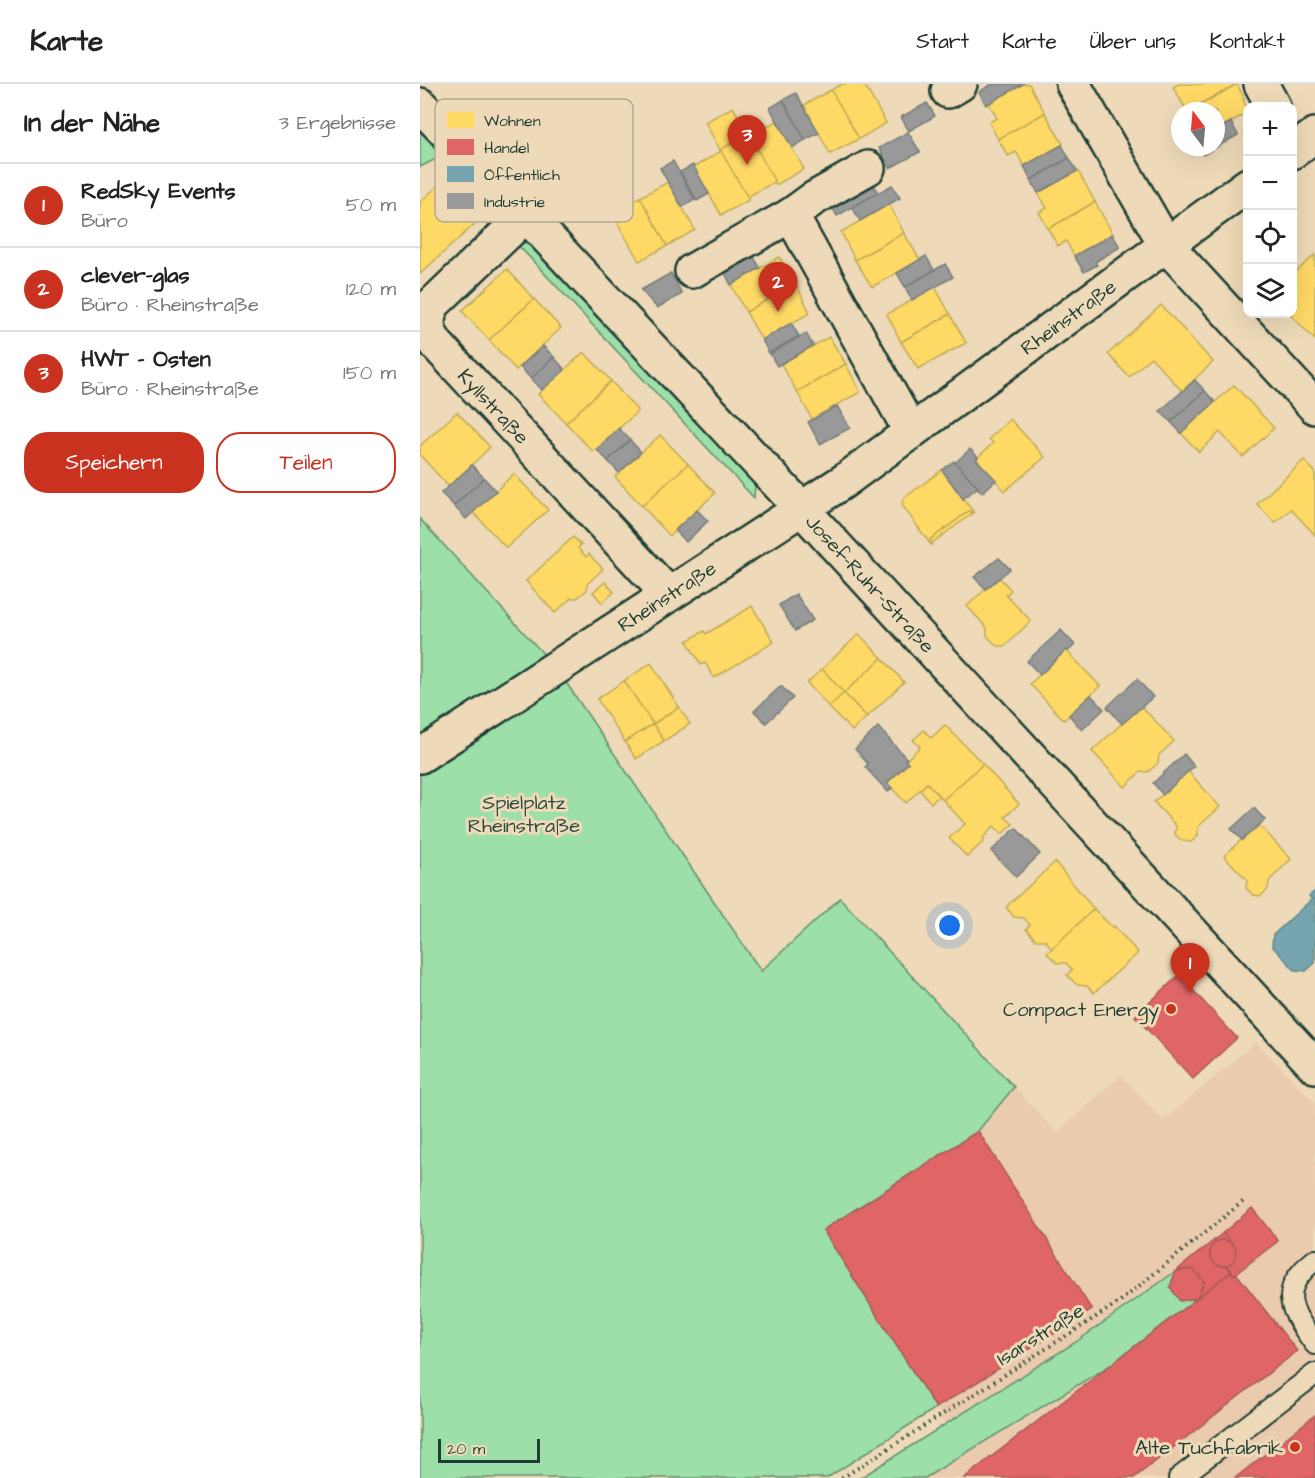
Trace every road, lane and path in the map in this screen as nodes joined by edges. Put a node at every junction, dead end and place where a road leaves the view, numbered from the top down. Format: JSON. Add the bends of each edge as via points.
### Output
{"nodes":[{"id":1,"x":1073,"y":84,"type":"edge"},
{"id":2,"x":1261,"y":84,"type":"edge"},
{"id":3,"x":1272,"y":102,"type":"edge"},
{"id":4,"x":420,"y":105,"type":"edge"},
{"id":5,"x":435,"y":121,"type":"edge"},
{"id":6,"x":868,"y":168,"type":"dead end"},
{"id":7,"x":1243,"y":189,"type":"edge"},
{"id":8,"x":790,"y":215,"type":"junction"},
{"id":9,"x":519,"y":222,"type":"edge"},
{"id":10,"x":533,"y":222,"type":"edge"},
{"id":11,"x":1166,"y":245,"type":"junction"},
{"id":12,"x":692,"y":271,"type":"dead end"},
{"id":13,"x":1315,"y":407,"type":"edge"},
{"id":14,"x":911,"y":432,"type":"junction"},
{"id":15,"x":801,"y":508,"type":"junction"},
{"id":16,"x":668,"y":594,"type":"junction"},
{"id":17,"x":420,"y":756,"type":"edge"},
{"id":18,"x":1315,"y":1066,"type":"edge"},
{"id":19,"x":1245,"y":1200,"type":"dead end"},
{"id":20,"x":1315,"y":1260,"type":"edge"},
{"id":21,"x":1315,"y":1344,"type":"edge"},
{"id":22,"x":1315,"y":1374,"type":"edge"},
{"id":23,"x":842,"y":1478,"type":"edge"},
{"id":24,"x":1179,"y":1478,"type":"edge"}],
"edges":[{"from":1,"to":11,"type":"street"},
{"from":2,"to":3,"type":"street"},
{"from":4,"to":5,"type":"street","name":"Josef-Ruhr-Straße"},
{"from":6,"to":8,"type":"street"},
{"from":7,"to":11,"type":"street","name":"Rheinstraße"},
{"from":8,"to":12,"type":"street"},
{"from":8,"to":14,"type":"street"},
{"from":9,"to":16,"type":"street","name":"Kyllstraße","via":[[433,304],[428,315],[430,332],[438,346]]},
{"from":10,"to":15,"type":"street","name":"Josef-Ruhr-Straße"},
{"from":11,"to":13,"type":"street"},
{"from":11,"to":14,"type":"street","name":"Rheinstraße"},
{"from":14,"to":15,"type":"street","name":"Rheinstraße"},
{"from":15,"to":16,"type":"street","name":"Rheinstraße"},
{"from":15,"to":18,"type":"street","name":"Josef-Ruhr-Straße"},
{"from":16,"to":17,"type":"street","name":"Rheinstraße"},
{"from":19,"to":23,"type":"path","name":"Isarstraße","via":[[1118,1303]]},
{"from":20,"to":21,"type":"lane","via":[[1294,1282],[1291,1307]]},
{"from":22,"to":24,"type":"lane"}]}
